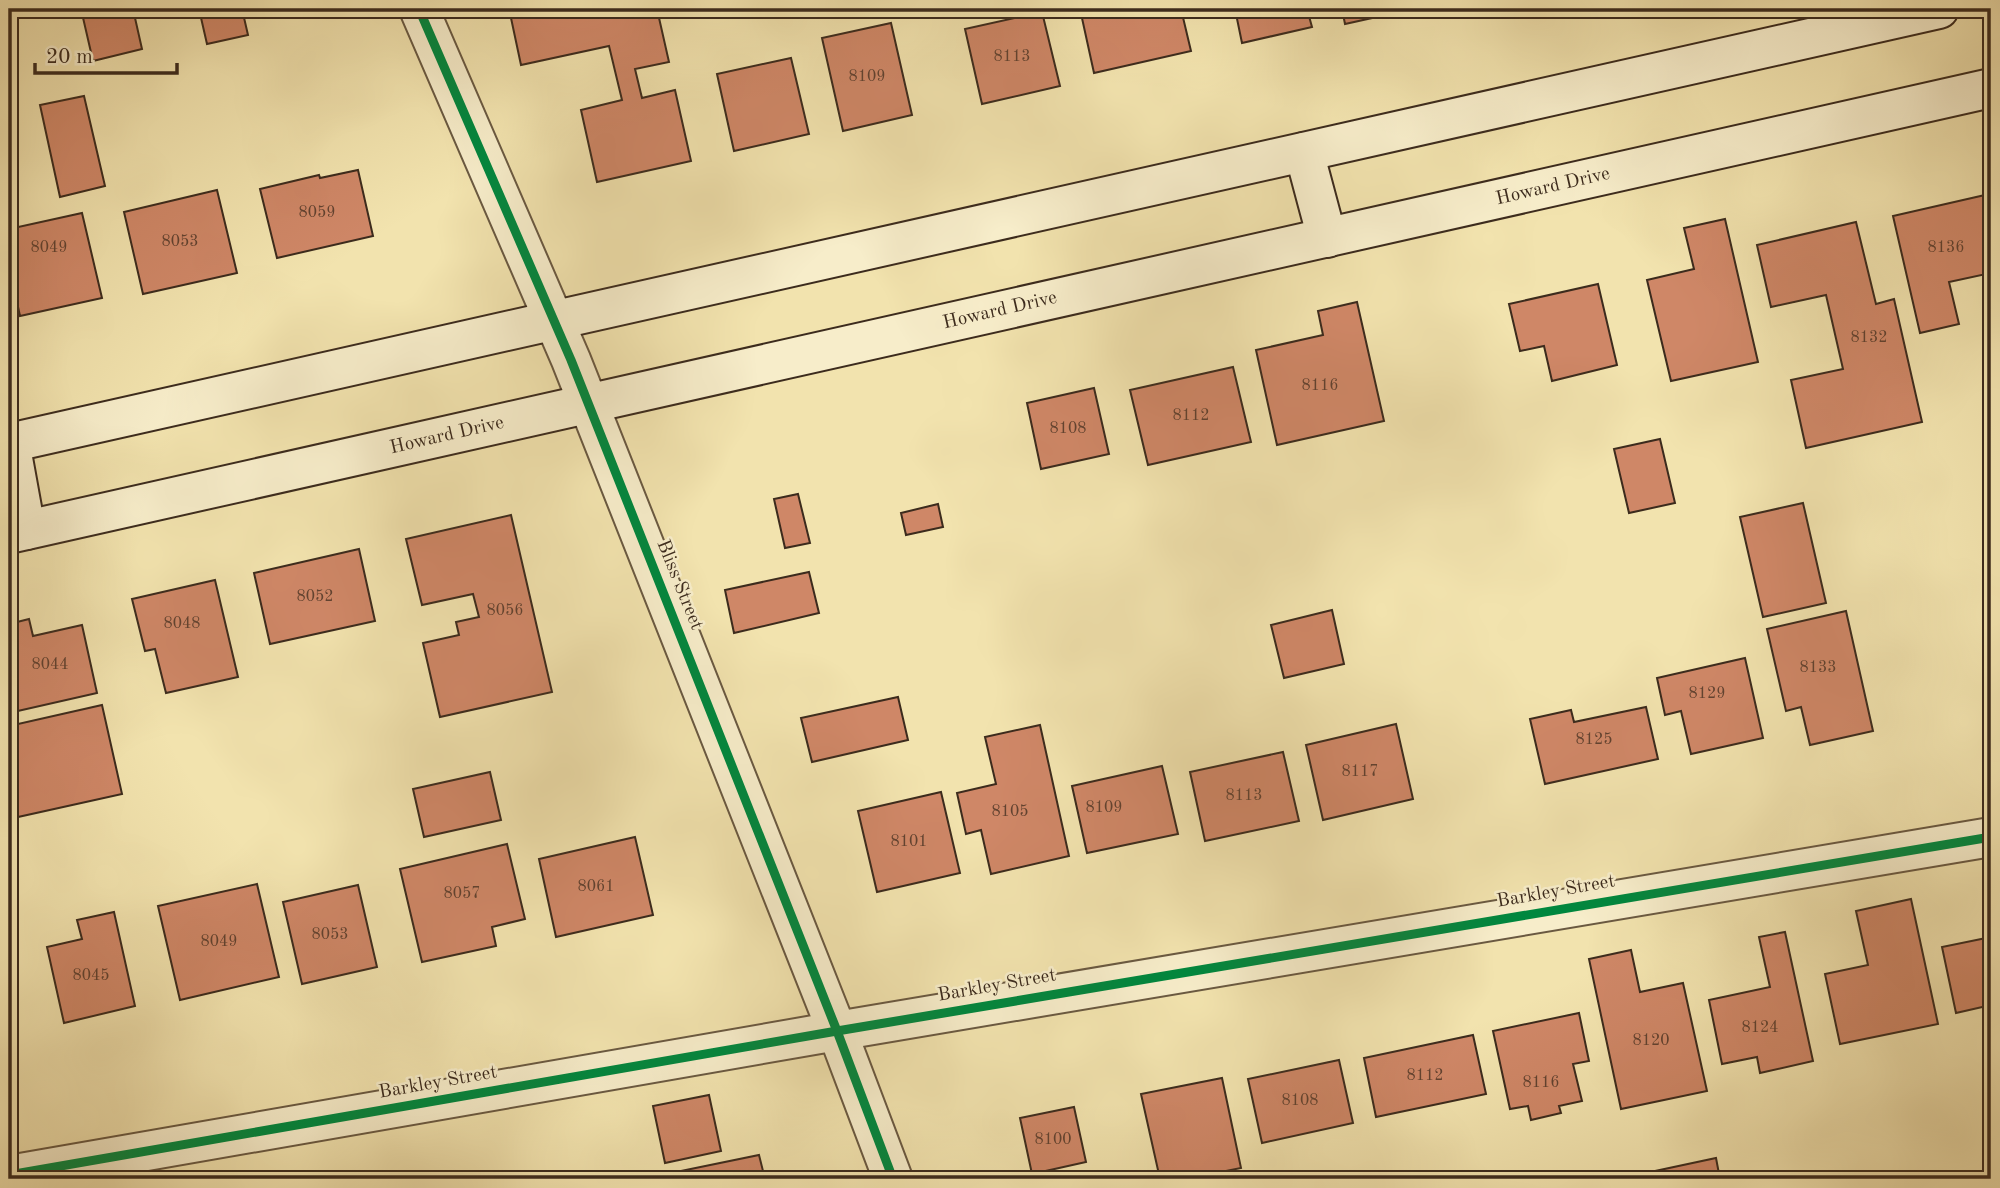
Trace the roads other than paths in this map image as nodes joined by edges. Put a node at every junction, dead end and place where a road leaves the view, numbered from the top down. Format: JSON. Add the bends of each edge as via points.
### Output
{"nodes":[{"id":1,"x":419,"y":9,"type":"edge"},
{"id":2,"x":1939,"y":9,"type":"edge"},
{"id":3,"x":1991,"y":88,"type":"edge"},
{"id":4,"x":1304,"y":152,"type":"junction"},
{"id":5,"x":1327,"y":238,"type":"junction"},
{"id":6,"x":553,"y":320,"type":"junction"},
{"id":7,"x":588,"y":404,"type":"junction"},
{"id":8,"x":9,"y":443,"type":"edge"},
{"id":9,"x":17,"y":532,"type":"edge"},
{"id":10,"x":1991,"y":836,"type":"edge"},
{"id":11,"x":837,"y":1031,"type":"junction"},
{"id":12,"x":9,"y":1175,"type":"edge"},
{"id":13,"x":893,"y":1179,"type":"edge"}],
"edges":[{"from":1,"to":6,"type":"main road","name":"Bliss Street"},
{"from":2,"to":4,"type":"main road"},
{"from":3,"to":5,"type":"main road","name":"Howard Drive"},
{"from":4,"to":5,"type":"main road"},
{"from":4,"to":6,"type":"main road"},
{"from":5,"to":7,"type":"main road","name":"Howard Drive"},
{"from":6,"to":7,"type":"main road","name":"Bliss Street"},
{"from":6,"to":8,"type":"main road"},
{"from":7,"to":9,"type":"main road","name":"Howard Drive"},
{"from":7,"to":11,"type":"main road","name":"Bliss Street"},
{"from":8,"to":9,"type":"main road"},
{"from":10,"to":11,"type":"main road","name":"Barkley Street"},
{"from":11,"to":12,"type":"main road","name":"Barkley Street"},
{"from":11,"to":13,"type":"main road","name":"Bliss Street"}]}
